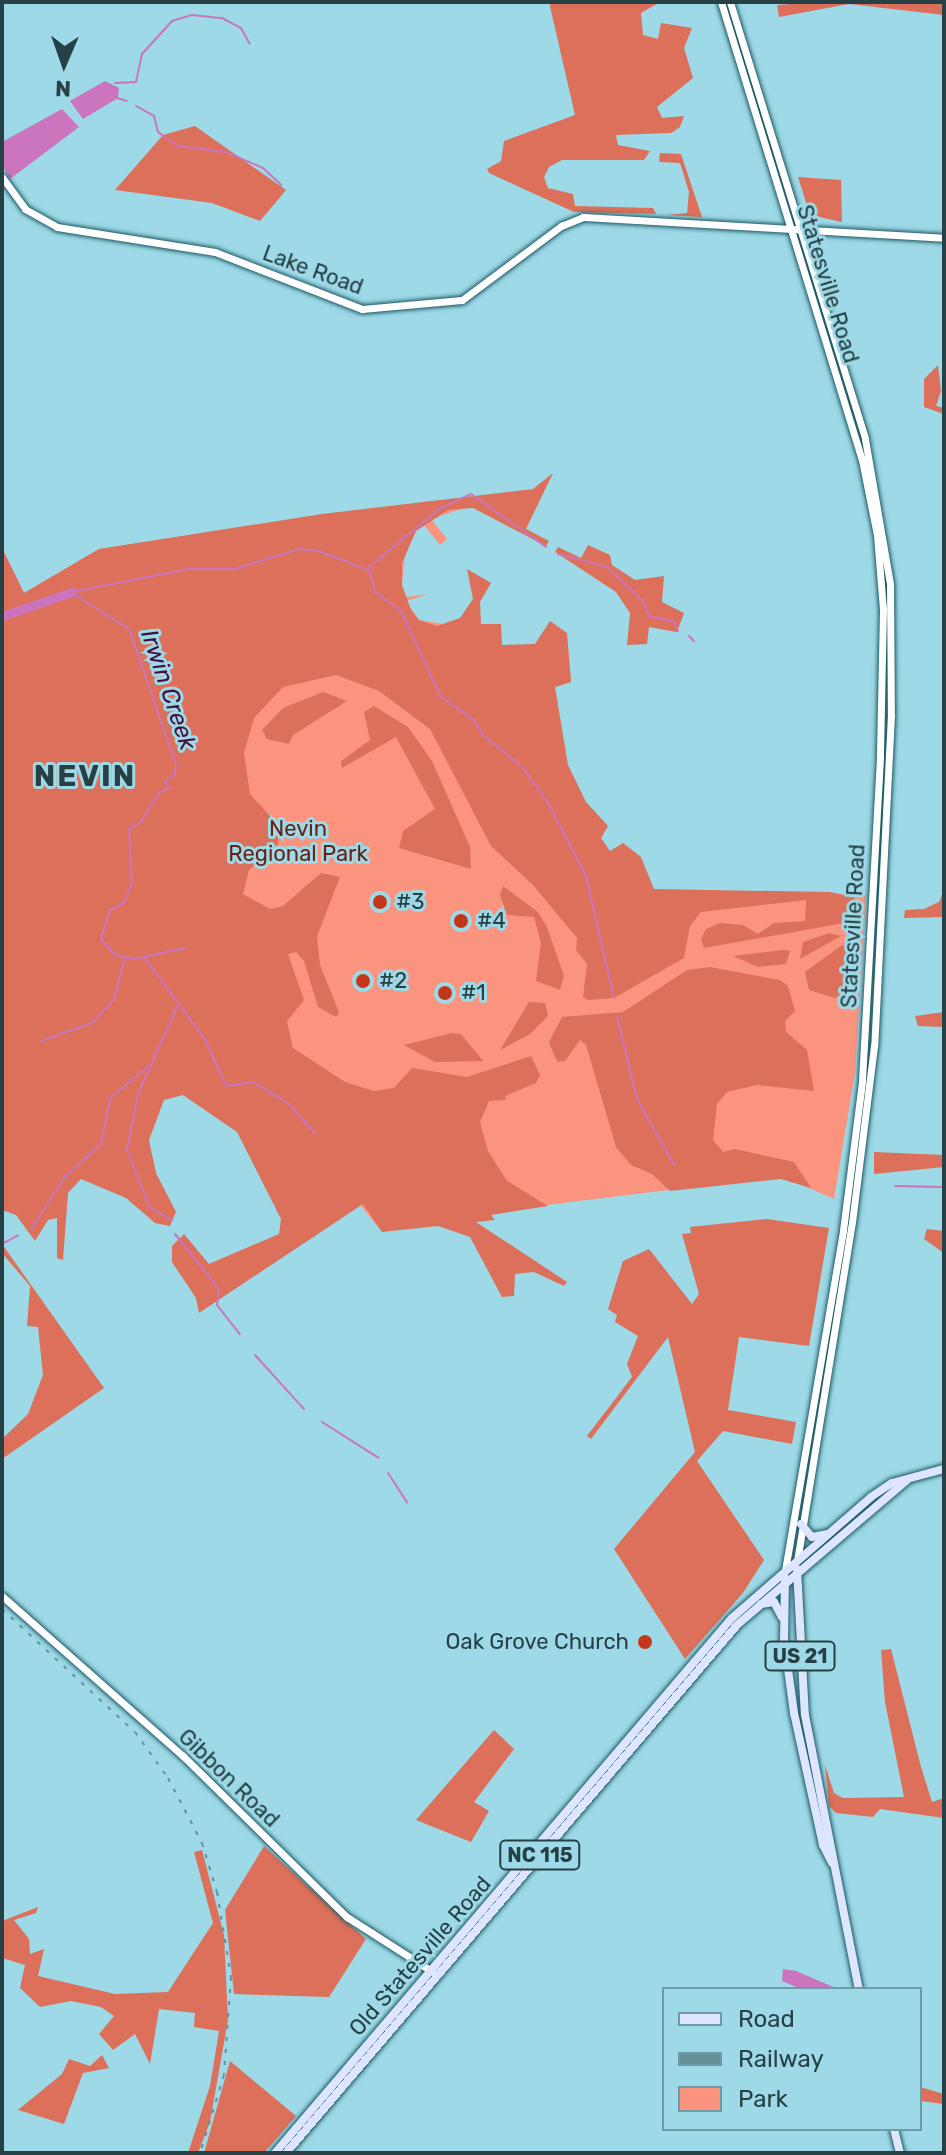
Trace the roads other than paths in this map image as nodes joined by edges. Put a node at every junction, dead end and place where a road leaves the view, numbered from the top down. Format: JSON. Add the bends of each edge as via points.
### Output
{"nodes":[{"id":1,"x":721,"y":2,"type":"edge"},
{"id":2,"x":730,"y":2,"type":"edge"},
{"id":3,"x":2,"y":177,"type":"edge"},
{"id":4,"x":792,"y":228,"type":"junction"},
{"id":5,"x":802,"y":229,"type":"junction"},
{"id":6,"x":944,"y":238,"type":"edge"},
{"id":7,"x":944,"y":1469,"type":"edge"},
{"id":8,"x":908,"y":1480,"type":"junction"},
{"id":9,"x":801,"y":1524,"type":"junction"},
{"id":10,"x":832,"y":1532,"type":"junction"},
{"id":11,"x":797,"y":1560,"type":"junction"},
{"id":12,"x":785,"y":1570,"type":"junction"},
{"id":13,"x":797,"y":1572,"type":"junction"},
{"id":14,"x":785,"y":1580,"type":"junction"},
{"id":15,"x":2,"y":1596,"type":"edge"},
{"id":16,"x":757,"y":1606,"type":"junction"},
{"id":17,"x":783,"y":1620,"type":"junction"},
{"id":18,"x":804,"y":1739,"type":"junction"},
{"id":19,"x":435,"y":1973,"type":"junction"},
{"id":20,"x":859,"y":1987,"type":"edge"},
{"id":21,"x":894,"y":2131,"type":"edge"},
{"id":22,"x":275,"y":2153,"type":"edge"},
{"id":23,"x":286,"y":2153,"type":"edge"},
{"id":24,"x":900,"y":2153,"type":"edge"}],
"edges":[{"from":1,"to":4,"type":"main road","name":"Statesville Road"},
{"from":2,"to":5,"type":"main road","name":"Statesville Road"},
{"from":3,"to":4,"type":"main road","name":"Lake Road","via":[[25,209],[57,227],[215,252],[362,309],[462,300],[578,218]]},
{"from":4,"to":5,"type":"main road","name":"Lake Road"},
{"from":4,"to":12,"type":"main road","name":"Statesville Road","via":[[862,460],[880,559],[884,646],[862,1082],[843,1231]]},
{"from":5,"to":6,"type":"main road","name":"Lake Road"},
{"from":5,"to":9,"type":"main road","name":"Statesville Road","via":[[878,494],[890,569],[893,672],[874,1046],[852,1222]]},
{"from":7,"to":8,"type":"main road"},
{"from":8,"to":10,"type":"main road","name":"Old Statesville Road","via":[[877,1493]]},
{"from":8,"to":13,"type":"main road","name":"Old Statesville Road"},
{"from":9,"to":10,"type":"main road","via":[[812,1537]]},
{"from":9,"to":11,"type":"main road","name":"Statesville Road"},
{"from":10,"to":11,"type":"main road","name":"Old Statesville Road"},
{"from":11,"to":12,"type":"main road","name":"Old Statesville Road"},
{"from":11,"to":13,"type":"main road","name":"Statesville Road"},
{"from":12,"to":14,"type":"main road","name":"Statesville Road","number":"US 21"},
{"from":12,"to":19,"type":"main road","name":"Old Statesville Road","number":"NC 115","via":[[726,1625]]},
{"from":13,"to":14,"type":"main road","name":"Old Statesville Road","number":"NC 115"},
{"from":13,"to":18,"type":"main road","name":"Statesville Road","number":"US 21"},
{"from":14,"to":16,"type":"main road","name":"Old Statesville Road","number":"NC 115"},
{"from":14,"to":17,"type":"main road","name":"Statesville Road","number":"US 21"},
{"from":15,"to":19,"type":"main road","name":"Gibbon Road","via":[[183,1756],[347,1917]]},
{"from":16,"to":17,"type":"main road","via":[[774,1602]]},
{"from":16,"to":19,"type":"main road","name":"Old Statesville Road","number":"NC 115"},
{"from":17,"to":18,"type":"main road","name":"Statesville Road","number":"US 21"},
{"from":18,"to":20,"type":"main road","name":"Statesville Road","number":"US 21","via":[[834,1842],[833,1863]]},
{"from":19,"to":22,"type":"main road","name":"Old Statesville Road","number":"NC 115"},
{"from":19,"to":23,"type":"main road","name":"Old Statesville Road","number":"NC 115"},
{"from":21,"to":24,"type":"main road"}]}
